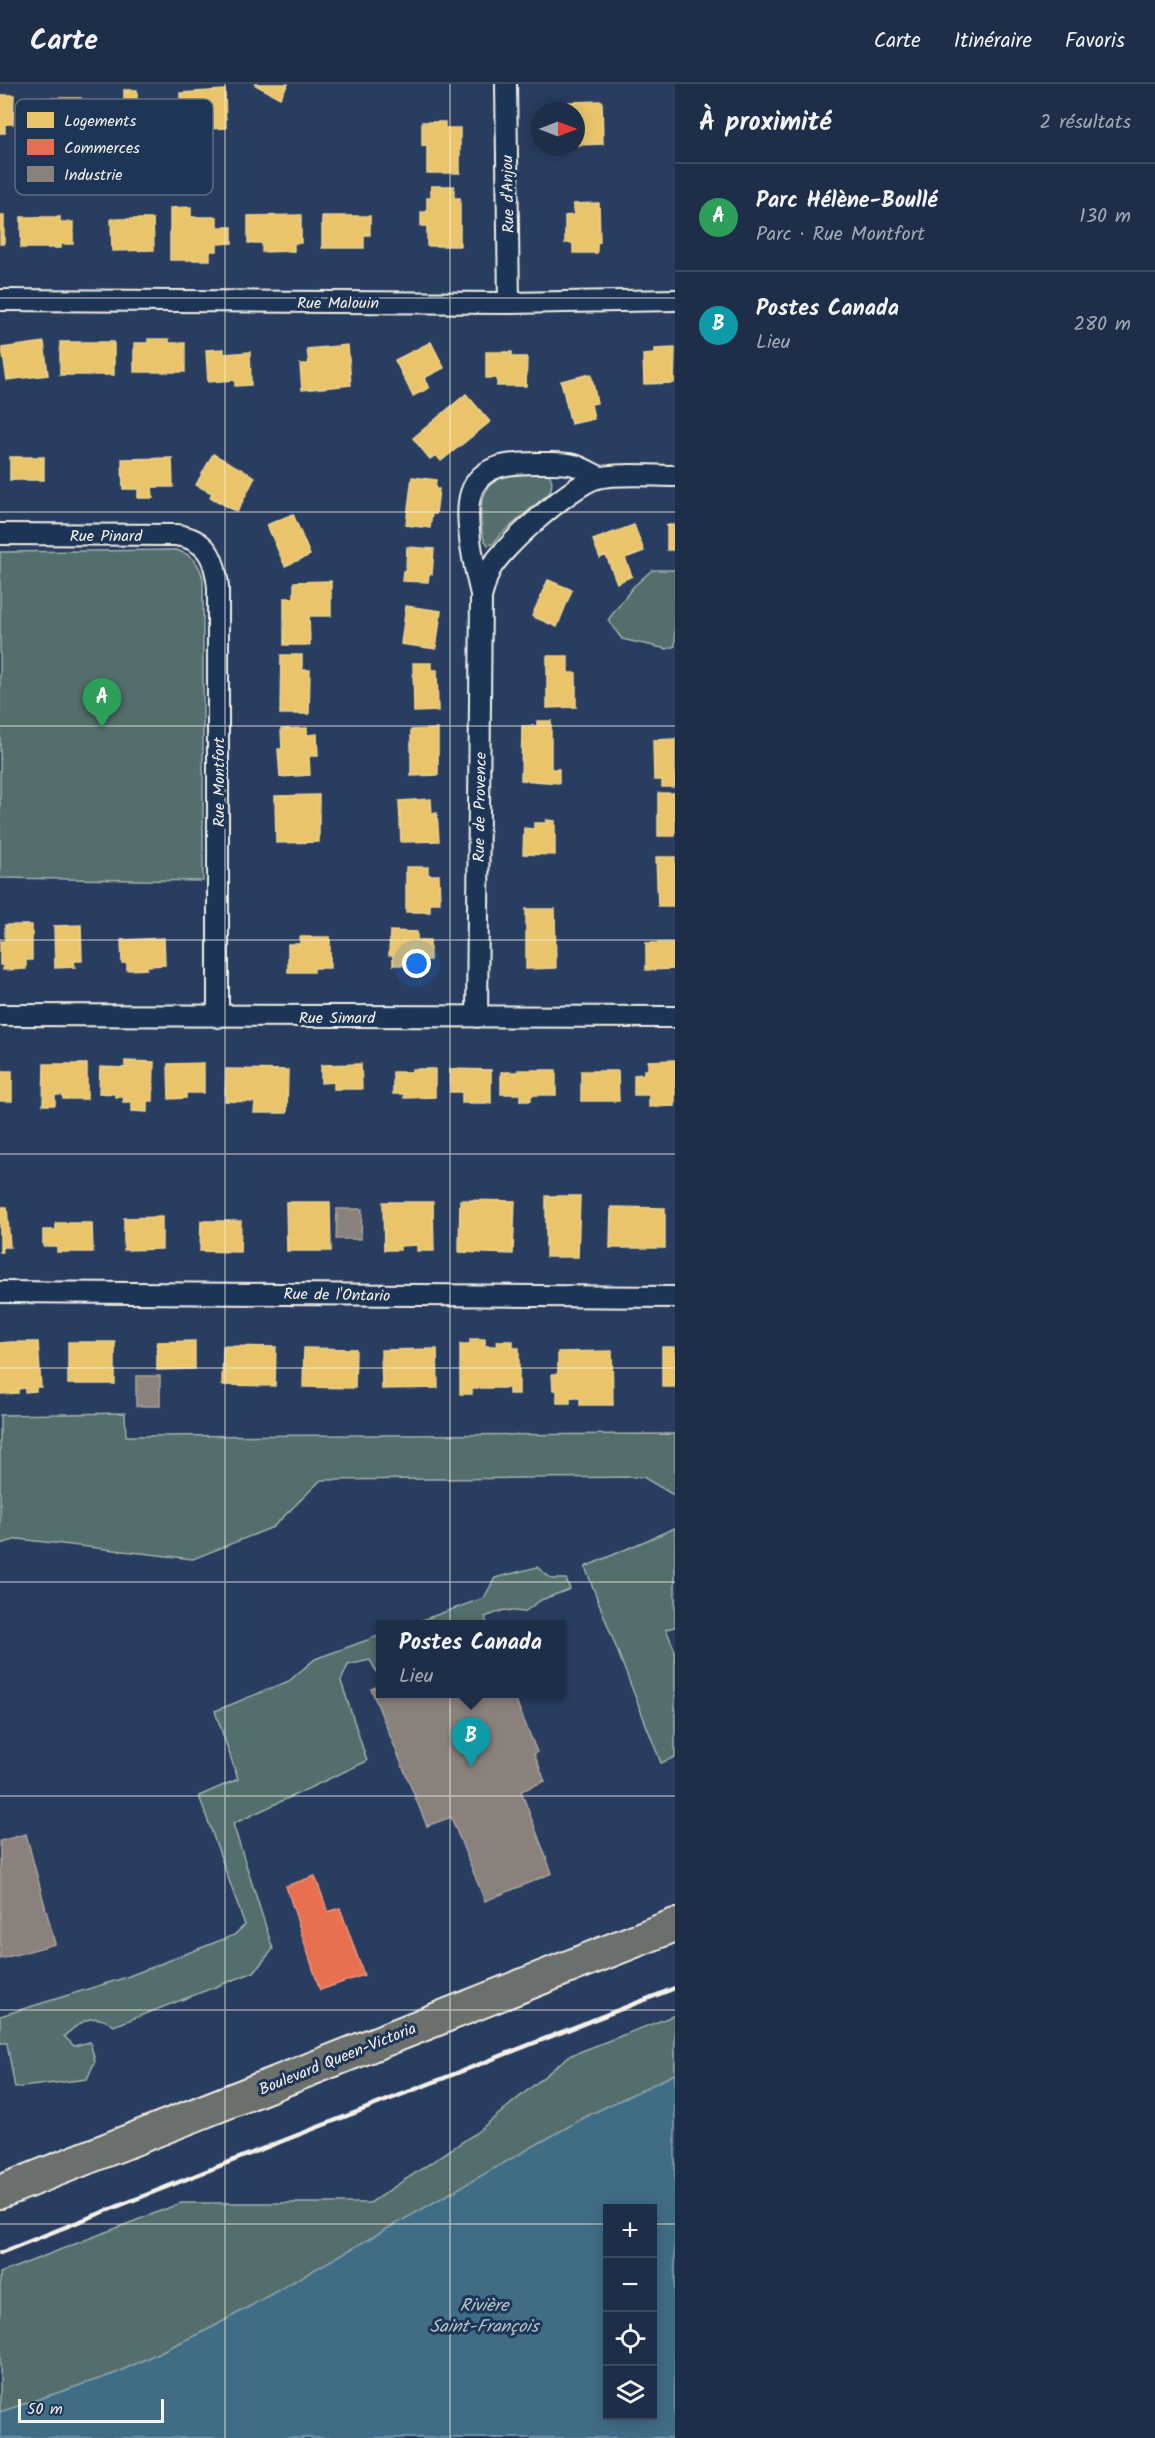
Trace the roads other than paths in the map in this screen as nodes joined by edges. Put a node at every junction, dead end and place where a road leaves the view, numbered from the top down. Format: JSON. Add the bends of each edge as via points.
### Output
{"nodes":[{"id":1,"x":506,"y":84,"type":"edge"},
{"id":2,"x":0,"y":300,"type":"edge"},
{"id":3,"x":675,"y":300,"type":"edge"},
{"id":4,"x":509,"y":303,"type":"junction"},
{"id":5,"x":675,"y":476,"type":"edge"},
{"id":6,"x":600,"y":477,"type":"junction"},
{"id":7,"x":0,"y":534,"type":"edge"},
{"id":8,"x":206,"y":549,"type":"joint"},
{"id":9,"x":481,"y":597,"type":"junction"},
{"id":10,"x":0,"y":1015,"type":"edge"},
{"id":11,"x":218,"y":1017,"type":"junction"},
{"id":12,"x":477,"y":1017,"type":"junction"},
{"id":13,"x":675,"y":1017,"type":"edge"},
{"id":14,"x":0,"y":1292,"type":"edge"},
{"id":15,"x":675,"y":1297,"type":"edge"},
{"id":16,"x":675,"y":1925,"type":"edge"},
{"id":17,"x":0,"y":2192,"type":"edge"}],
"edges":[{"from":1,"to":4,"type":"street","name":"Rue d'Anjou"},
{"from":2,"to":4,"type":"street","name":"Rue Malouin"},
{"from":3,"to":4,"type":"street","name":"Rue Malouin"},
{"from":5,"to":6,"type":"street","name":"Rue de Provence"},
{"from":6,"to":9,"type":"street","name":"Rue de Provence","via":[[574,489],[515,541],[490,570]]},
{"from":6,"to":9,"type":"street","name":"Rue de Provence","via":[[563,463],[513,463],[497,466],[476,483],[470,495],[470,538]]},
{"from":7,"to":8,"type":"street","name":"Rue Pinard","via":[[176,535],[188,536]]},
{"from":8,"to":11,"type":"street","name":"Rue Montfort","via":[[213,559],[218,586]]},
{"from":9,"to":12,"type":"street","name":"Rue de Provence"},
{"from":10,"to":11,"type":"street","name":"Rue Simard"},
{"from":11,"to":12,"type":"street","name":"Rue Simard"},
{"from":12,"to":13,"type":"street","name":"Rue Simard"},
{"from":14,"to":15,"type":"street","name":"Rue de l'Ontario"},
{"from":16,"to":17,"type":"main road","name":"Boulevard Queen-Victoria"}]}
